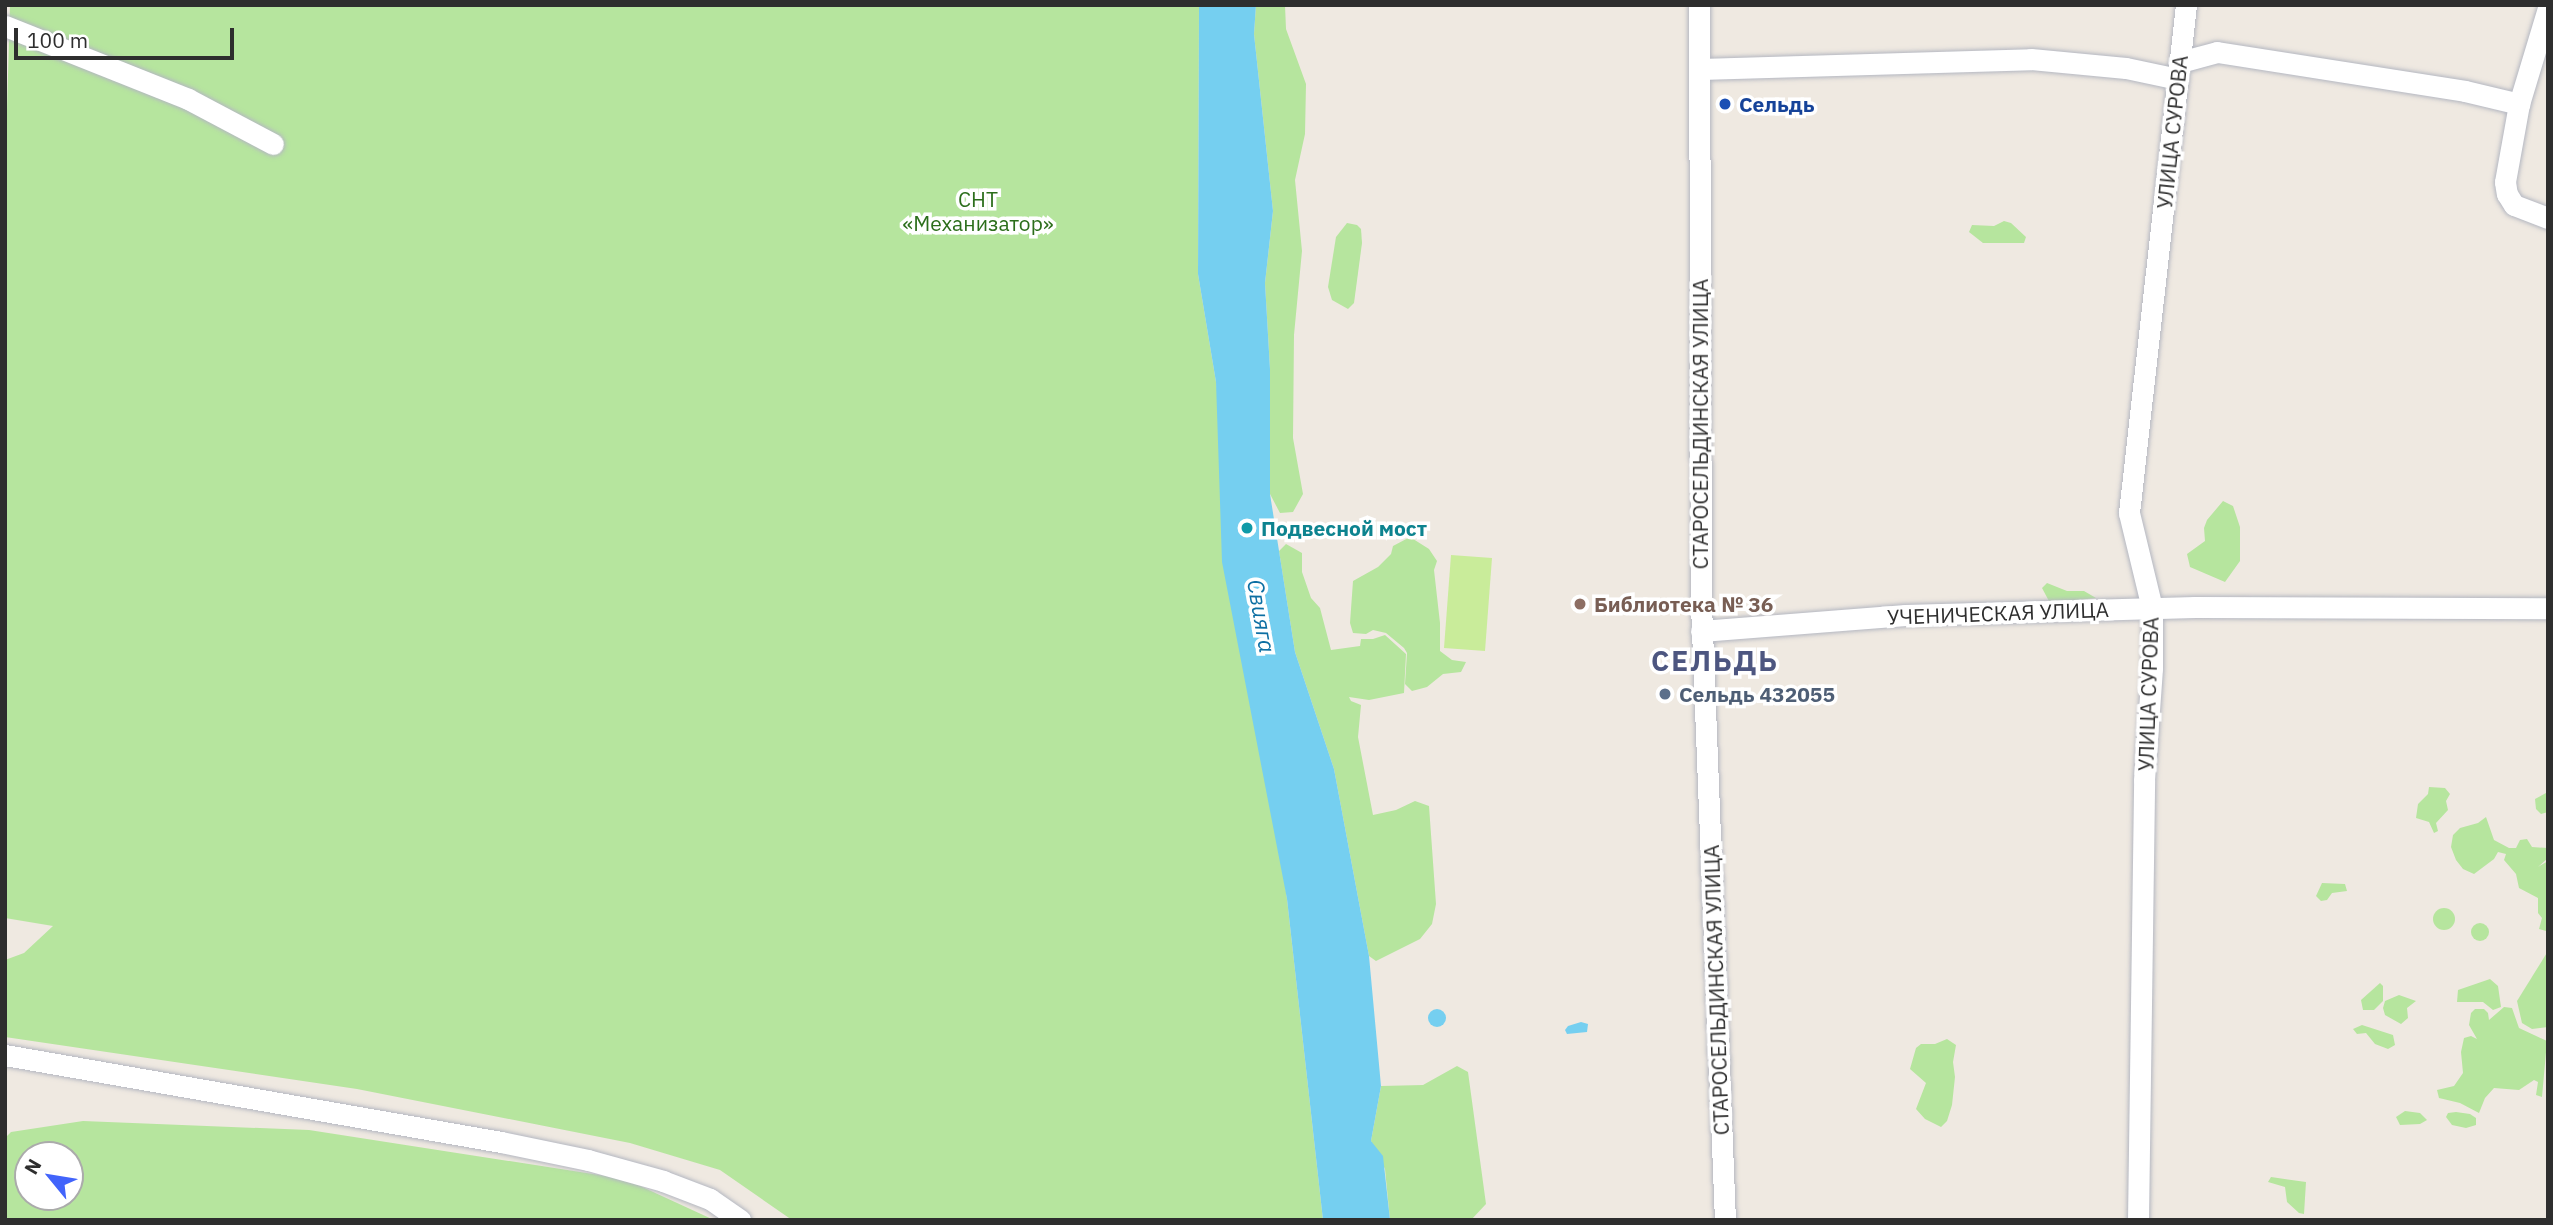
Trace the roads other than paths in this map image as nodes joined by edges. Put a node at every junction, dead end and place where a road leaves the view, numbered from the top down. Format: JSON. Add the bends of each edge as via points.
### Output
{"nodes":[{"id":1,"x":1699,"y":5,"type":"edge"},
{"id":2,"x":2186,"y":5,"type":"edge"},
{"id":3,"x":2548,"y":8,"type":"edge"},
{"id":4,"x":5,"y":26,"type":"edge"},
{"id":5,"x":1700,"y":69,"type":"junction"},
{"id":6,"x":2179,"y":71,"type":"junction"},
{"id":7,"x":2519,"y":104,"type":"junction"},
{"id":8,"x":273,"y":144,"type":"dead end"},
{"id":9,"x":2548,"y":218,"type":"edge"},
{"id":10,"x":2152,"y":608,"type":"junction"},
{"id":11,"x":2548,"y":608,"type":"edge"},
{"id":12,"x":1702,"y":631,"type":"junction"},
{"id":13,"x":5,"y":1055,"type":"edge"},
{"id":14,"x":740,"y":1220,"type":"edge"},
{"id":15,"x":1725,"y":1220,"type":"edge"},
{"id":16,"x":2138,"y":1220,"type":"edge"}],
"edges":[{"from":1,"to":5,"type":"street","name":"СТАРОСЕЛЬДИНСКАЯ УЛИЦА"},
{"from":2,"to":6,"type":"street","name":"УЛИЦА СУРОВА"},
{"from":3,"to":7,"type":"street"},
{"from":4,"to":8,"type":"street","via":[[188,99]]},
{"from":5,"to":6,"type":"street","via":[[2031,59]]},
{"from":5,"to":12,"type":"street","name":"СТАРОСЕЛЬДИНСКАЯ УЛИЦА"},
{"from":6,"to":7,"type":"street","via":[[2217,52],[2465,91]]},
{"from":6,"to":10,"type":"street","name":"УЛИЦА СУРОВА","via":[[2129,513]]},
{"from":7,"to":9,"type":"street","via":[[2505,182],[2507,194],[2514,205]]},
{"from":10,"to":11,"type":"street","name":"УЧЕНИЧЕСКАЯ УЛИЦА"},
{"from":10,"to":12,"type":"street","name":"УЧЕНИЧЕСКАЯ УЛИЦА","via":[[1892,616]]},
{"from":10,"to":16,"type":"street","name":"УЛИЦА СУРОВА","via":[[2144,780]]},
{"from":12,"to":15,"type":"street","name":"СТАРОСЕЛЬДИНСКАЯ УЛИЦА"},
{"from":13,"to":14,"type":"street","via":[[588,1160],[710,1199]]}]}
